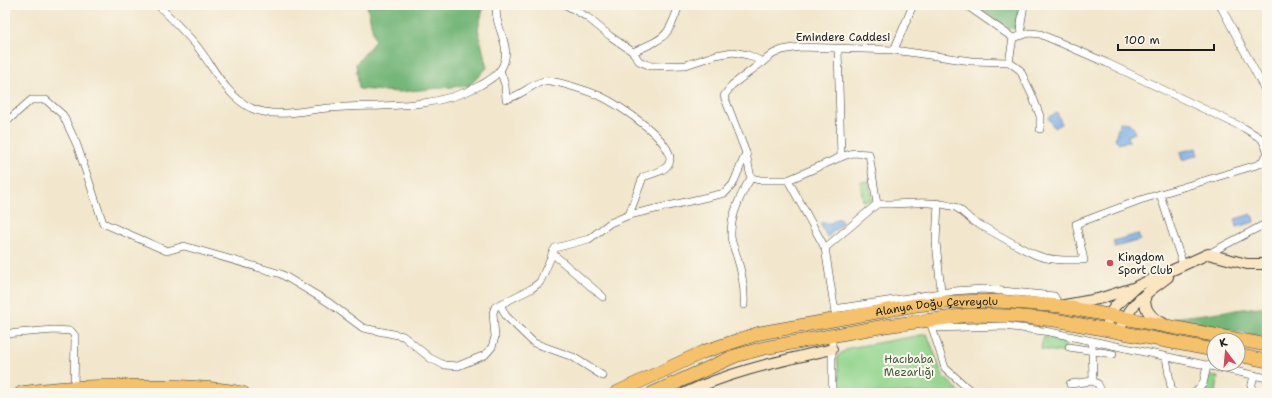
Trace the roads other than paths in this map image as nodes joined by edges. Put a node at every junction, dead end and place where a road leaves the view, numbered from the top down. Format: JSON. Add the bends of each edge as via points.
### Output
{"nodes":[{"id":1,"x":158,"y":5,"type":"edge"},
{"id":2,"x":497,"y":5,"type":"edge"},
{"id":3,"x":566,"y":5,"type":"edge"},
{"id":4,"x":679,"y":5,"type":"edge"},
{"id":5,"x":913,"y":5,"type":"edge"},
{"id":6,"x":966,"y":5,"type":"edge"},
{"id":7,"x":1024,"y":5,"type":"edge"},
{"id":8,"x":1220,"y":5,"type":"edge"},
{"id":9,"x":1022,"y":35,"type":"junction"},
{"id":10,"x":1012,"y":38,"type":"junction"},
{"id":11,"x":838,"y":49,"type":"junction"},
{"id":12,"x":894,"y":50,"type":"junction"},
{"id":13,"x":633,"y":52,"type":"junction"},
{"id":14,"x":762,"y":62,"type":"junction"},
{"id":15,"x":1009,"y":62,"type":"junction"},
{"id":16,"x":500,"y":70,"type":"junction"},
{"id":17,"x":1267,"y":94,"type":"edge"},
{"id":18,"x":5,"y":123,"type":"edge"},
{"id":19,"x":1040,"y":129,"type":"dead end"},
{"id":20,"x":1267,"y":150,"type":"edge"},
{"id":21,"x":746,"y":153,"type":"junction"},
{"id":22,"x":1267,"y":155,"type":"edge"},
{"id":23,"x":841,"y":157,"type":"junction"},
{"id":24,"x":751,"y":178,"type":"junction"},
{"id":25,"x":788,"y":180,"type":"junction"},
{"id":26,"x":1160,"y":194,"type":"junction"},
{"id":27,"x":938,"y":203,"type":"junction"},
{"id":28,"x":877,"y":204,"type":"junction"},
{"id":29,"x":629,"y":215,"type":"junction"},
{"id":30,"x":1267,"y":223,"type":"edge"},
{"id":31,"x":825,"y":248,"type":"junction"},
{"id":32,"x":552,"y":253,"type":"junction"},
{"id":33,"x":1208,"y":254,"type":"junction"},
{"id":34,"x":1267,"y":264,"type":"edge"},
{"id":35,"x":1183,"y":265,"type":"junction"},
{"id":36,"x":1137,"y":286,"type":"junction"},
{"id":37,"x":941,"y":291,"type":"junction"},
{"id":38,"x":1146,"y":294,"type":"junction"},
{"id":39,"x":603,"y":297,"type":"dead end"},
{"id":40,"x":500,"y":304,"type":"junction"},
{"id":41,"x":744,"y":305,"type":"dead end"},
{"id":42,"x":1060,"y":306,"type":"junction"},
{"id":43,"x":835,"y":314,"type":"junction"},
{"id":44,"x":1110,"y":314,"type":"junction"},
{"id":45,"x":1124,"y":317,"type":"junction"},
{"id":46,"x":931,"y":324,"type":"junction"},
{"id":47,"x":1173,"y":327,"type":"junction"},
{"id":48,"x":1113,"y":331,"type":"junction"},
{"id":49,"x":5,"y":334,"type":"edge"},
{"id":50,"x":832,"y":335,"type":"junction"},
{"id":51,"x":1092,"y":341,"type":"junction"},
{"id":52,"x":1267,"y":345,"type":"edge"},
{"id":53,"x":1070,"y":347,"type":"dead end"},
{"id":54,"x":1206,"y":348,"type":"edge"},
{"id":55,"x":832,"y":349,"type":"junction"},
{"id":56,"x":1092,"y":351,"type":"junction"},
{"id":57,"x":1113,"y":354,"type":"dead end"},
{"id":58,"x":1166,"y":357,"type":"junction"},
{"id":59,"x":1246,"y":357,"type":"edge"},
{"id":60,"x":1267,"y":361,"type":"edge"},
{"id":61,"x":1206,"y":366,"type":"edge"},
{"id":62,"x":1206,"y":370,"type":"edge"},
{"id":63,"x":1238,"y":372,"type":"edge"},
{"id":64,"x":1254,"y":375,"type":"junction"},
{"id":65,"x":603,"y":376,"type":"dead end"},
{"id":66,"x":1267,"y":378,"type":"edge"},
{"id":67,"x":1093,"y":381,"type":"junction"},
{"id":68,"x":1070,"y":384,"type":"dead end"},
{"id":69,"x":74,"y":387,"type":"junction"},
{"id":70,"x":1196,"y":391,"type":"dead end"},
{"id":71,"x":21,"y":393,"type":"edge"},
{"id":72,"x":243,"y":393,"type":"edge"},
{"id":73,"x":616,"y":393,"type":"edge"},
{"id":74,"x":653,"y":393,"type":"edge"},
{"id":75,"x":685,"y":393,"type":"edge"},
{"id":76,"x":832,"y":393,"type":"edge"},
{"id":77,"x":973,"y":393,"type":"edge"},
{"id":78,"x":1102,"y":393,"type":"edge"},
{"id":79,"x":1172,"y":393,"type":"edge"},
{"id":80,"x":1250,"y":393,"type":"edge"}],
"edges":[{"from":1,"to":16,"type":"street","via":[[195,44],[232,94],[252,108],[263,112],[275,114],[328,108],[418,105],[454,97],[491,79]]},
{"from":2,"to":16,"type":"street","via":[[497,16],[505,43],[504,61]]},
{"from":3,"to":13,"type":"street","via":[[587,17]]},
{"from":4,"to":13,"type":"street","via":[[668,32],[650,45]]},
{"from":5,"to":12,"type":"street","name":"Emindere Caddesi"},
{"from":6,"to":10,"type":"street"},
{"from":7,"to":9,"type":"street"},
{"from":8,"to":17,"type":"street"},
{"from":9,"to":10,"type":"street"},
{"from":9,"to":20,"type":"street","via":[[1040,34],[1107,63],[1262,139]]},
{"from":10,"to":15,"type":"street"},
{"from":11,"to":12,"type":"street","name":"Emindere Caddesi"},
{"from":11,"to":14,"type":"street","name":"Emindere Caddesi","via":[[791,48]]},
{"from":11,"to":23,"type":"street"},
{"from":12,"to":15,"type":"street","via":[[971,61]]},
{"from":13,"to":14,"type":"street","via":[[639,61],[651,66],[686,65],[732,52],[748,55]]},
{"from":14,"to":21,"type":"street","name":"Emindere Caddesi","via":[[732,85],[724,96]]},
{"from":15,"to":19,"type":"street","via":[[1020,70],[1032,95],[1040,116]]},
{"from":16,"to":29,"type":"street","via":[[506,99],[525,92],[543,80],[600,96],[634,115],[666,147],[670,155],[669,163],[664,169],[643,177]]},
{"from":18,"to":40,"type":"street","via":[[31,100],[46,100],[63,115],[82,159],[103,223],[167,251],[184,246],[281,274],[328,302],[363,328],[403,336],[430,358],[444,365],[458,366],[485,355],[492,347],[495,337],[493,313],[495,307]]},
{"from":21,"to":24,"type":"street","name":"Emindere Caddesi"},
{"from":21,"to":29,"type":"street","via":[[733,184],[725,193]]},
{"from":22,"to":26,"type":"street","via":[[1260,164]]},
{"from":23,"to":25,"type":"street"},
{"from":23,"to":28,"type":"street","via":[[853,153],[868,154]]},
{"from":24,"to":25,"type":"street"},
{"from":24,"to":41,"type":"street","via":[[743,190],[734,216],[731,236],[742,273]]},
{"from":25,"to":31,"type":"street"},
{"from":26,"to":27,"type":"street","via":[[1076,224],[1084,260],[1060,260],[1037,255],[969,218],[957,208]]},
{"from":26,"to":35,"type":"street"},
{"from":27,"to":28,"type":"street"},
{"from":27,"to":37,"type":"street","via":[[936,242]]},
{"from":28,"to":31,"type":"street"},
{"from":29,"to":32,"type":"street","via":[[610,223],[589,239],[555,248]]},
{"from":30,"to":33,"type":"street"},
{"from":31,"to":43,"type":"street"},
{"from":32,"to":39,"type":"street"},
{"from":32,"to":40,"type":"street","via":[[540,282]]},
{"from":33,"to":34,"type":"street","via":[[1247,264]]},
{"from":33,"to":35,"type":"street"},
{"from":35,"to":36,"type":"street"},
{"from":35,"to":38,"type":"street"},
{"from":36,"to":42,"type":"street","via":[[1098,299]]},
{"from":36,"to":44,"type":"street"},
{"from":37,"to":42,"type":"street","via":[[984,289],[1054,296]]},
{"from":37,"to":43,"type":"street"},
{"from":38,"to":45,"type":"street","via":[[1136,301]]},
{"from":38,"to":47,"type":"street","via":[[1144,302],[1151,316]]},
{"from":40,"to":65,"type":"street","via":[[506,316],[534,343],[573,357]]},
{"from":42,"to":43,"type":"highway","name":"Alanya Doğu Çevreyolu","via":[[1011,301],[959,301]]},
{"from":42,"to":44,"type":"highway","name":"Alanya Doğu Çevreyolu"},
{"from":43,"to":73,"type":"highway","name":"Alanya Doğu Çevreyolu","via":[[760,333],[703,352]]},
{"from":44,"to":45,"type":"highway","name":"Alanya Doğu Çevreyolu"},
{"from":44,"to":48,"type":"street"},
{"from":45,"to":47,"type":"highway","name":"Alanya Doğu Çevreyolu"},
{"from":45,"to":48,"type":"street"},
{"from":46,"to":48,"type":"highway","name":"Alanya Doğu Çevreyolu","via":[[969,315],[1012,316],[1055,320]]},
{"from":46,"to":50,"type":"highway","name":"Alanya Doğu Çevreyolu"},
{"from":46,"to":51,"type":"street","via":[[1005,326]]},
{"from":46,"to":77,"type":"street","via":[[944,368]]},
{"from":47,"to":52,"type":"highway","name":"Alanya Doğu Çevreyolu"},
{"from":48,"to":54,"type":"highway","name":"Alanya Doğu Çevreyolu"},
{"from":49,"to":69,"type":"street","via":[[71,331],[75,336]]},
{"from":50,"to":55,"type":"street"},
{"from":50,"to":74,"type":"highway","name":"Alanya Doğu Çevreyolu","via":[[735,356]]},
{"from":51,"to":56,"type":"street"},
{"from":51,"to":58,"type":"street"},
{"from":53,"to":56,"type":"street"},
{"from":55,"to":75,"type":"street","via":[[758,366]]},
{"from":55,"to":76,"type":"street"},
{"from":56,"to":57,"type":"street"},
{"from":56,"to":67,"type":"street"},
{"from":58,"to":61,"type":"street"},
{"from":58,"to":79,"type":"street"},
{"from":59,"to":60,"type":"highway"},
{"from":62,"to":70,"type":"street","via":[[1203,384]]},
{"from":63,"to":64,"type":"street"},
{"from":64,"to":66,"type":"street"},
{"from":64,"to":80,"type":"street"},
{"from":67,"to":68,"type":"street"},
{"from":67,"to":78,"type":"street","via":[[1098,384]]},
{"from":69,"to":71,"type":"highway"},
{"from":69,"to":72,"type":"highway","via":[[196,387]]}]}
